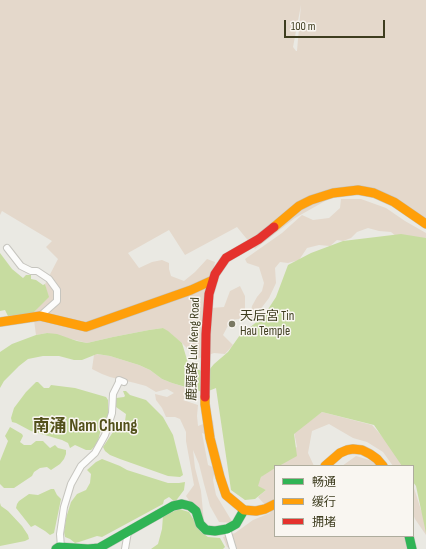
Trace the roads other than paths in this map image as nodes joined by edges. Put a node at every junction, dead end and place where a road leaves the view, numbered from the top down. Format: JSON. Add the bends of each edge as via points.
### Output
{"nodes":[{"id":1,"x":426,"y":224,"type":"edge"},
{"id":2,"x":7,"y":248,"type":"dead end"},
{"id":3,"x":213,"y":280,"type":"junction"},
{"id":4,"x":40,"y":316,"type":"junction"},
{"id":5,"x":0,"y":322,"type":"edge"},
{"id":6,"x":124,"y":382,"type":"dead end"},
{"id":7,"x":326,"y":465,"type":"edge"},
{"id":8,"x":381,"y":465,"type":"edge"},
{"id":9,"x":274,"y":504,"type":"edge"},
{"id":10,"x":244,"y":510,"type":"junction"},
{"id":11,"x":227,"y":529,"type":"junction"},
{"id":12,"x":128,"y":532,"type":"junction"},
{"id":13,"x":409,"y":537,"type":"edge"},
{"id":14,"x":59,"y":548,"type":"edge"},
{"id":15,"x":125,"y":549,"type":"edge"},
{"id":16,"x":233,"y":549,"type":"edge"},
{"id":17,"x":412,"y":549,"type":"edge"}],
"edges":[{"from":1,"to":3,"type":"street","name":"鹿頸路 Luk Keng Road","via":[[394,202],[374,193],[353,190],[323,196],[299,206],[259,239],[226,258]]},
{"from":2,"to":4,"type":"street","via":[[21,266],[37,271],[49,279],[57,290],[57,301]]},
{"from":3,"to":4,"type":"street","via":[[86,327]]},
{"from":3,"to":10,"type":"street","name":"鹿頸路 Luk Keng Road","via":[[208,294],[205,404],[210,438],[226,495]]},
{"from":4,"to":5,"type":"street"},
{"from":6,"to":14,"type":"street","via":[[119,380],[113,394],[112,413],[105,435],[95,452],[81,466],[71,484],[64,507]]},
{"from":7,"to":8,"type":"street","via":[[340,453],[356,449],[370,454]]},
{"from":9,"to":10,"type":"street","via":[[256,511]]},
{"from":10,"to":11,"type":"street","via":[[236,524]]},
{"from":11,"to":12,"type":"street","via":[[206,530],[200,524],[196,511],[182,504],[172,506]]},
{"from":11,"to":16,"type":"street"},
{"from":12,"to":14,"type":"street","via":[[99,548]]},
{"from":12,"to":15,"type":"street"},
{"from":13,"to":17,"type":"street"}]}
